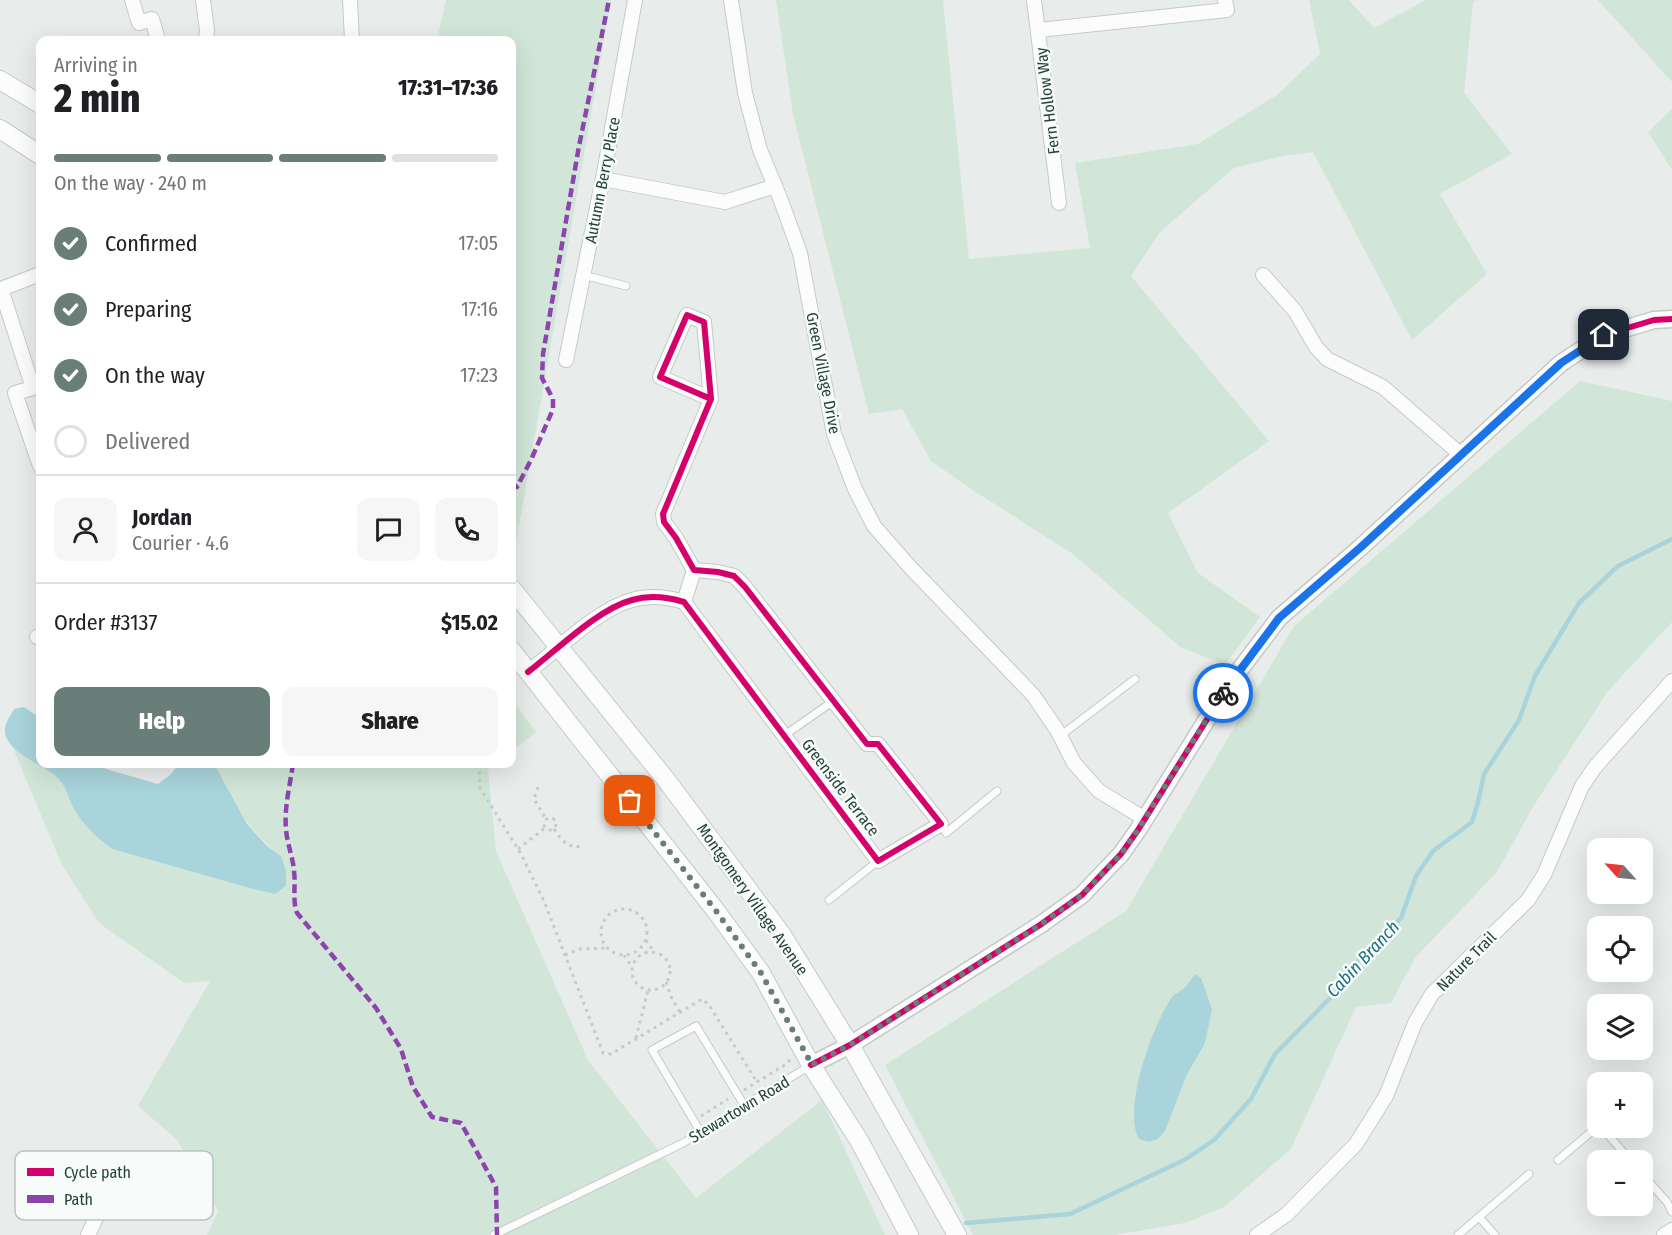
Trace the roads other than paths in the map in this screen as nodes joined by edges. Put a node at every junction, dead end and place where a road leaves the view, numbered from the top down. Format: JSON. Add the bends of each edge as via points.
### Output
{"nodes":[{"id":1,"x":132,"y":0,"type":"edge"},
{"id":2,"x":203,"y":0,"type":"edge"},
{"id":3,"x":350,"y":0,"type":"edge"},
{"id":4,"x":635,"y":0,"type":"edge"},
{"id":5,"x":731,"y":0,"type":"edge"},
{"id":6,"x":1034,"y":0,"type":"edge"},
{"id":7,"x":1225,"y":0,"type":"edge"},
{"id":8,"x":1039,"y":30,"type":"junction"},
{"id":9,"x":157,"y":36,"type":"edge"},
{"id":10,"x":206,"y":36,"type":"edge"},
{"id":11,"x":352,"y":36,"type":"edge"},
{"id":12,"x":0,"y":80,"type":"edge"},
{"id":13,"x":36,"y":102,"type":"edge"},
{"id":14,"x":0,"y":129,"type":"edge"},
{"id":15,"x":36,"y":152,"type":"edge"},
{"id":16,"x":603,"y":179,"type":"junction"},
{"id":17,"x":775,"y":186,"type":"junction"},
{"id":18,"x":1059,"y":203,"type":"dead end"},
{"id":19,"x":584,"y":275,"type":"junction"},
{"id":20,"x":1263,"y":275,"type":"dead end"},
{"id":21,"x":36,"y":276,"type":"edge"},
{"id":22,"x":626,"y":286,"type":"dead end"},
{"id":23,"x":1672,"y":319,"type":"edge"},
{"id":24,"x":566,"y":360,"type":"dead end"},
{"id":25,"x":711,"y":399,"type":"junction"},
{"id":26,"x":36,"y":438,"type":"edge"},
{"id":27,"x":1460,"y":454,"type":"junction"},
{"id":28,"x":694,"y":570,"type":"junction"},
{"id":29,"x":516,"y":594,"type":"edge"},
{"id":30,"x":684,"y":602,"type":"junction"},
{"id":31,"x":559,"y":647,"type":"junction"},
{"id":32,"x":516,"y":656,"type":"edge"},
{"id":33,"x":528,"y":672,"type":"junction"},
{"id":34,"x":1135,"y":679,"type":"dead end"},
{"id":35,"x":1672,"y":681,"type":"edge"},
{"id":36,"x":832,"y":702,"type":"junction"},
{"id":37,"x":785,"y":735,"type":"junction"},
{"id":38,"x":1060,"y":736,"type":"junction"},
{"id":39,"x":997,"y":791,"type":"dead end"},
{"id":40,"x":1145,"y":819,"type":"junction"},
{"id":41,"x":941,"y":824,"type":"junction"},
{"id":42,"x":878,"y":861,"type":"junction"},
{"id":43,"x":829,"y":900,"type":"dead end"},
{"id":44,"x":850,"y":1045,"type":"junction"},
{"id":45,"x":812,"y":1065,"type":"junction"},
{"id":46,"x":744,"y":1105,"type":"junction"},
{"id":47,"x":701,"y":1133,"type":"junction"},
{"id":48,"x":1587,"y":1135,"type":"edge"},
{"id":49,"x":1611,"y":1138,"type":"edge"},
{"id":50,"x":1621,"y":1150,"type":"edge"},
{"id":51,"x":1558,"y":1160,"type":"dead end"},
{"id":52,"x":1529,"y":1174,"type":"dead end"},
{"id":53,"x":1653,"y":1186,"type":"edge"},
{"id":54,"x":1672,"y":1212,"type":"edge"},
{"id":55,"x":1479,"y":1217,"type":"junction"},
{"id":56,"x":96,"y":1220,"type":"edge"},
{"id":57,"x":1672,"y":1230,"type":"edge"},
{"id":58,"x":88,"y":1235,"type":"edge"},
{"id":59,"x":494,"y":1235,"type":"edge"},
{"id":60,"x":909,"y":1235,"type":"edge"},
{"id":61,"x":957,"y":1235,"type":"edge"},
{"id":62,"x":1257,"y":1235,"type":"edge"},
{"id":63,"x":1458,"y":1235,"type":"edge"},
{"id":64,"x":1495,"y":1235,"type":"edge"},
{"id":65,"x":1664,"y":1235,"type":"edge"}],
"edges":[{"from":1,"to":9,"type":"street","via":[[139,23],[152,19]]},
{"from":2,"to":10,"type":"street"},
{"from":3,"to":11,"type":"street"},
{"from":4,"to":16,"type":"street","name":"Autumn Berry Place"},
{"from":5,"to":17,"type":"street","name":"Green Village Drive","via":[[745,93],[760,150]]},
{"from":6,"to":8,"type":"street","name":"Fern Hollow Way"},
{"from":7,"to":8,"type":"street","via":[[1227,10]]},
{"from":8,"to":18,"type":"street","name":"Fern Hollow Way"},
{"from":12,"to":13,"type":"main road"},
{"from":14,"to":15,"type":"main road"},
{"from":16,"to":17,"type":"street","via":[[726,202]]},
{"from":16,"to":19,"type":"street","name":"Autumn Berry Place"},
{"from":17,"to":38,"type":"street","name":"Green Village Drive","via":[[800,252],[834,434],[874,526],[1033,695]]},
{"from":19,"to":22,"type":"lane"},
{"from":19,"to":24,"type":"street","name":"Autumn Berry Place"},
{"from":20,"to":27,"type":"street","via":[[1295,311],[1327,359],[1383,387]]},
{"from":21,"to":26,"type":"street","via":[[1,289],[33,388],[15,393]]},
{"from":23,"to":27,"type":"street","name":"Stewartown Road","via":[[1654,320],[1604,335],[1561,363]]},
{"from":25,"to":25,"type":"street","via":[[660,377],[687,315],[704,322]]},
{"from":25,"to":28,"type":"street","via":[[663,514]]},
{"from":27,"to":40,"type":"street","name":"Stewartown Road","via":[[1279,618],[1229,684]]},
{"from":28,"to":30,"type":"street"},
{"from":28,"to":36,"type":"street","via":[[734,576]]},
{"from":29,"to":31,"type":"main road","name":"Montgomery Village Avenue"},
{"from":30,"to":31,"type":"street","via":[[666,597],[634,599],[599,616]]},
{"from":30,"to":37,"type":"street","name":"Greenside Terrace"},
{"from":31,"to":33,"type":"street"},
{"from":31,"to":44,"type":"main road","name":"Montgomery Village Avenue","via":[[667,781],[782,935]]},
{"from":32,"to":33,"type":"main road"},
{"from":33,"to":45,"type":"main road","via":[[742,946]]},
{"from":34,"to":38,"type":"lane"},
{"from":35,"to":62,"type":"street","name":"Nature Trail","via":[[1582,786],[1544,875],[1528,900],[1432,994],[1415,1023],[1386,1096],[1356,1144],[1286,1215]]},
{"from":36,"to":37,"type":"lane"},
{"from":36,"to":41,"type":"street","via":[[867,744],[878,744]]},
{"from":37,"to":42,"type":"street","name":"Greenside Terrace"},
{"from":38,"to":40,"type":"street","name":"Green Village Drive","via":[[1074,763],[1099,791]]},
{"from":39,"to":41,"type":"lane","via":[[946,833]]},
{"from":40,"to":44,"type":"street","name":"Stewartown Road","via":[[1121,854],[1082,895]]},
{"from":41,"to":42,"type":"street","name":"Greenside Terrace"},
{"from":42,"to":43,"type":"lane"},
{"from":44,"to":45,"type":"street","name":"Stewartown Road"},
{"from":44,"to":61,"type":"main road","name":"Montgomery Village Avenue"},
{"from":45,"to":46,"type":"lane","name":"Stewartown Road"},
{"from":45,"to":60,"type":"main road","via":[[860,1142]]},
{"from":46,"to":47,"type":"lane","name":"Stewartown Road"},
{"from":46,"to":47,"type":"lane","via":[[696,1026],[652,1050]]},
{"from":47,"to":59,"type":"lane","name":"Stewartown Road"},
{"from":48,"to":51,"type":"lane"},
{"from":49,"to":50,"type":"lane"},
{"from":52,"to":55,"type":"lane"},
{"from":53,"to":54,"type":"lane"},
{"from":55,"to":63,"type":"lane"},
{"from":55,"to":64,"type":"lane"},
{"from":56,"to":58,"type":"street"},
{"from":57,"to":65,"type":"street"}]}
